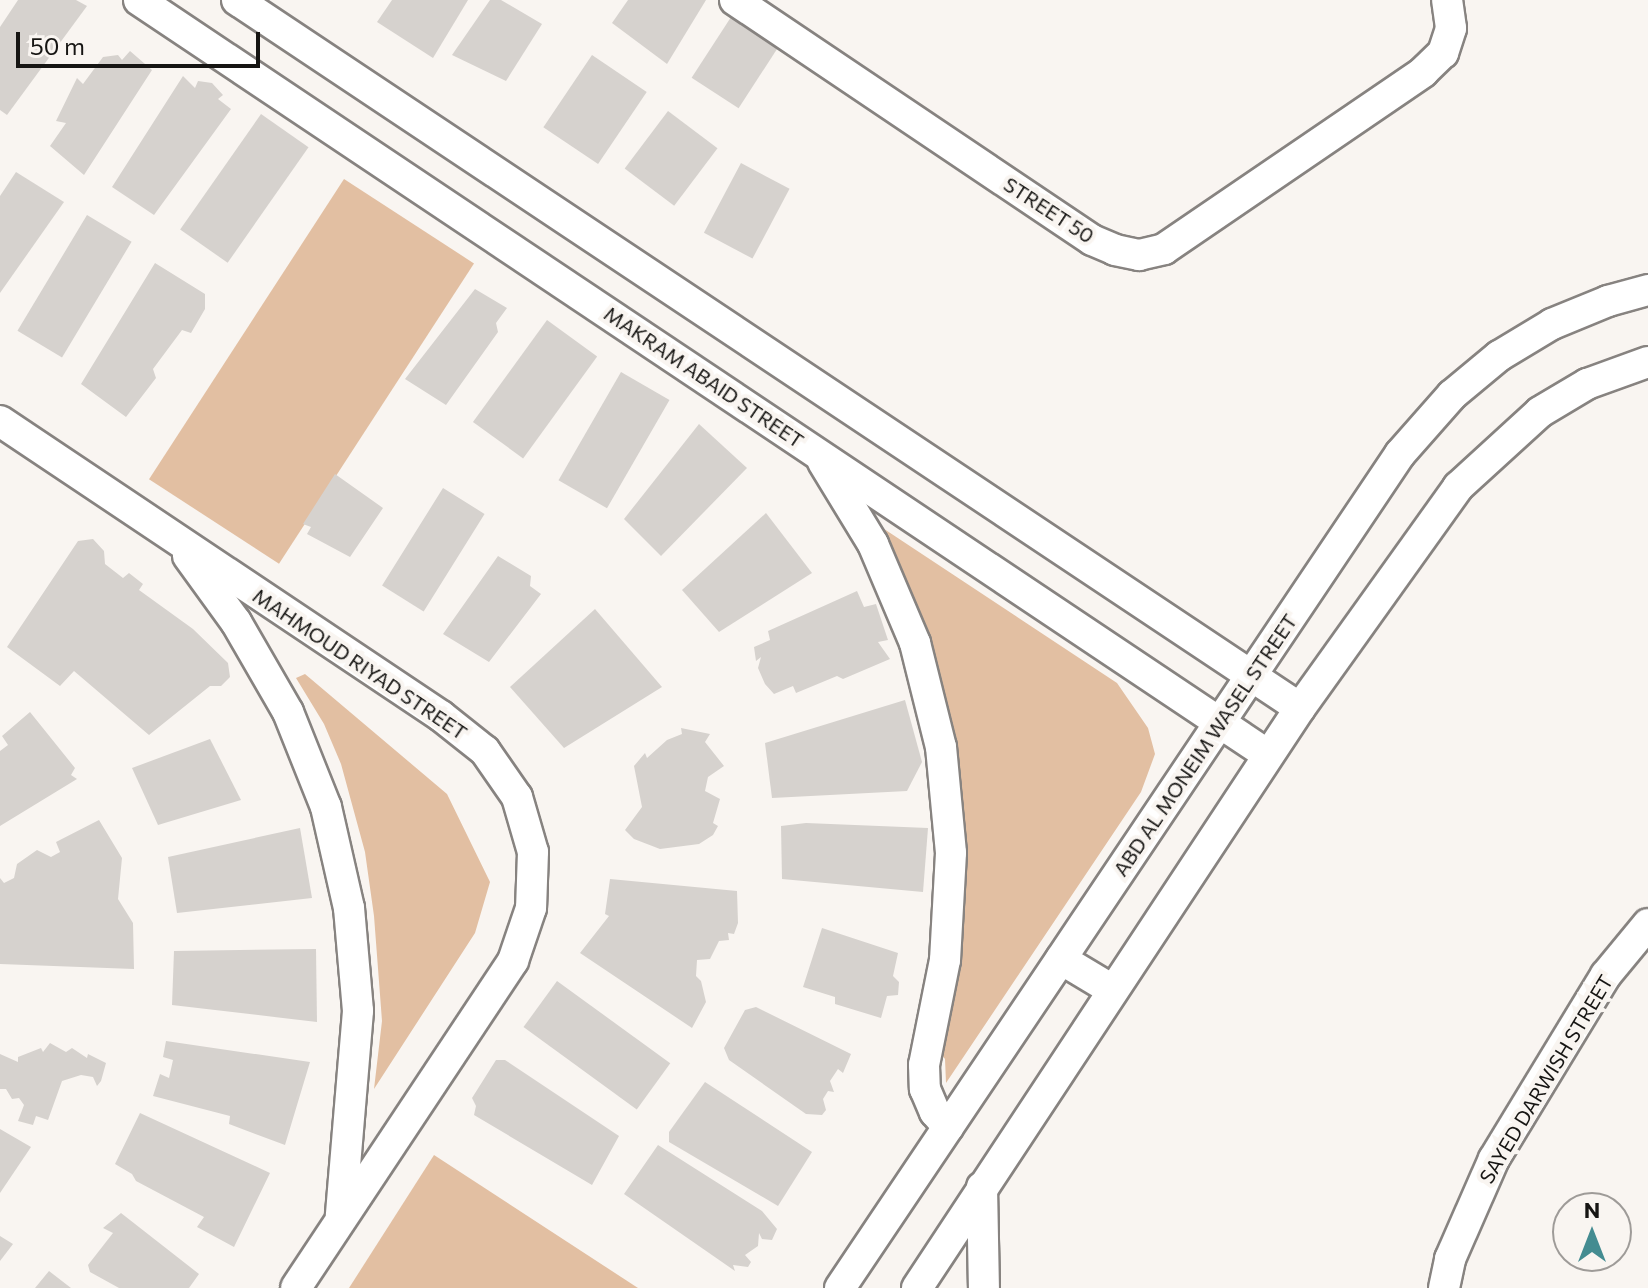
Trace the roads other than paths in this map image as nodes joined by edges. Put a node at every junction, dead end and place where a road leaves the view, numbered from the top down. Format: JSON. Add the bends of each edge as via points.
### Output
{"nodes":[{"id":1,"x":139,"y":0,"type":"edge"},
{"id":2,"x":237,"y":0,"type":"edge"},
{"id":3,"x":735,"y":0,"type":"edge"},
{"id":4,"x":1447,"y":0,"type":"edge"},
{"id":5,"x":1648,"y":290,"type":"edge"},
{"id":6,"x":1648,"y":362,"type":"edge"},
{"id":7,"x":0,"y":421,"type":"edge"},
{"id":8,"x":818,"y":453,"type":"junction"},
{"id":9,"x":175,"y":538,"type":"junction"},
{"id":10,"x":1252,"y":674,"type":"junction"},
{"id":11,"x":1300,"y":708,"type":"junction"},
{"id":12,"x":1221,"y":721,"type":"junction"},
{"id":13,"x":1268,"y":755,"type":"junction"},
{"id":14,"x":1648,"y":924,"type":"edge"},
{"id":15,"x":1061,"y":959,"type":"junction"},
{"id":16,"x":1111,"y":989,"type":"junction"},
{"id":17,"x":948,"y":1127,"type":"junction"},
{"id":18,"x":982,"y":1187,"type":"junction"},
{"id":19,"x":341,"y":1221,"type":"junction"},
{"id":20,"x":296,"y":1288,"type":"edge"},
{"id":21,"x":840,"y":1288,"type":"edge"},
{"id":22,"x":917,"y":1288,"type":"edge"},
{"id":23,"x":984,"y":1288,"type":"edge"},
{"id":24,"x":1444,"y":1288,"type":"edge"}],
"edges":[{"from":1,"to":8,"type":"street","name":"MAKRAM ABAID STREET"},
{"from":2,"to":10,"type":"street"},
{"from":3,"to":4,"type":"street","name":"STREET 50","via":[[1092,240],[1139,255],[1164,249],[1423,72],[1443,53],[1451,28]]},
{"from":5,"to":10,"type":"street","name":"ABD AL MONEIM WASEL STREET","via":[[1552,324],[1499,356],[1452,395],[1400,454]]},
{"from":6,"to":11,"type":"street","via":[[1587,384],[1540,412],[1468,477]]},
{"from":7,"to":9,"type":"street","name":"MAHMOUD RIYAD STREET"},
{"from":8,"to":12,"type":"street","name":"MAKRAM ABAID STREET"},
{"from":8,"to":17,"type":"street","via":[[873,544],[909,629],[941,747],[950,884],[945,960],[924,1065],[925,1089]]},
{"from":9,"to":19,"type":"street","via":[[236,622],[288,712],[326,807],[349,908],[358,1011]]},
{"from":9,"to":19,"type":"street","name":"MAHMOUD RIYAD STREET","via":[[485,751],[517,797],[533,852],[531,908],[513,961]]},
{"from":10,"to":11,"type":"street"},
{"from":10,"to":12,"type":"street","name":"ABD AL MONEIM WASEL STREET"},
{"from":11,"to":13,"type":"street"},
{"from":12,"to":13,"type":"street","name":"MAKRAM ABAID STREET"},
{"from":12,"to":15,"type":"street","name":"ABD AL MONEIM WASEL STREET"},
{"from":13,"to":16,"type":"street"},
{"from":14,"to":24,"type":"street","name":"SAYED DARWISH STREET","via":[[1606,975],[1494,1159],[1450,1259]]},
{"from":15,"to":16,"type":"street"},
{"from":15,"to":17,"type":"street","name":"ABD AL MONEIM WASEL STREET"},
{"from":16,"to":18,"type":"street"},
{"from":17,"to":21,"type":"street","name":"ABD AL MONEIM WASEL STREET"},
{"from":18,"to":22,"type":"street"},
{"from":18,"to":23,"type":"street"},
{"from":19,"to":20,"type":"street","name":"MAHMOUD RIYAD STREET"}]}
